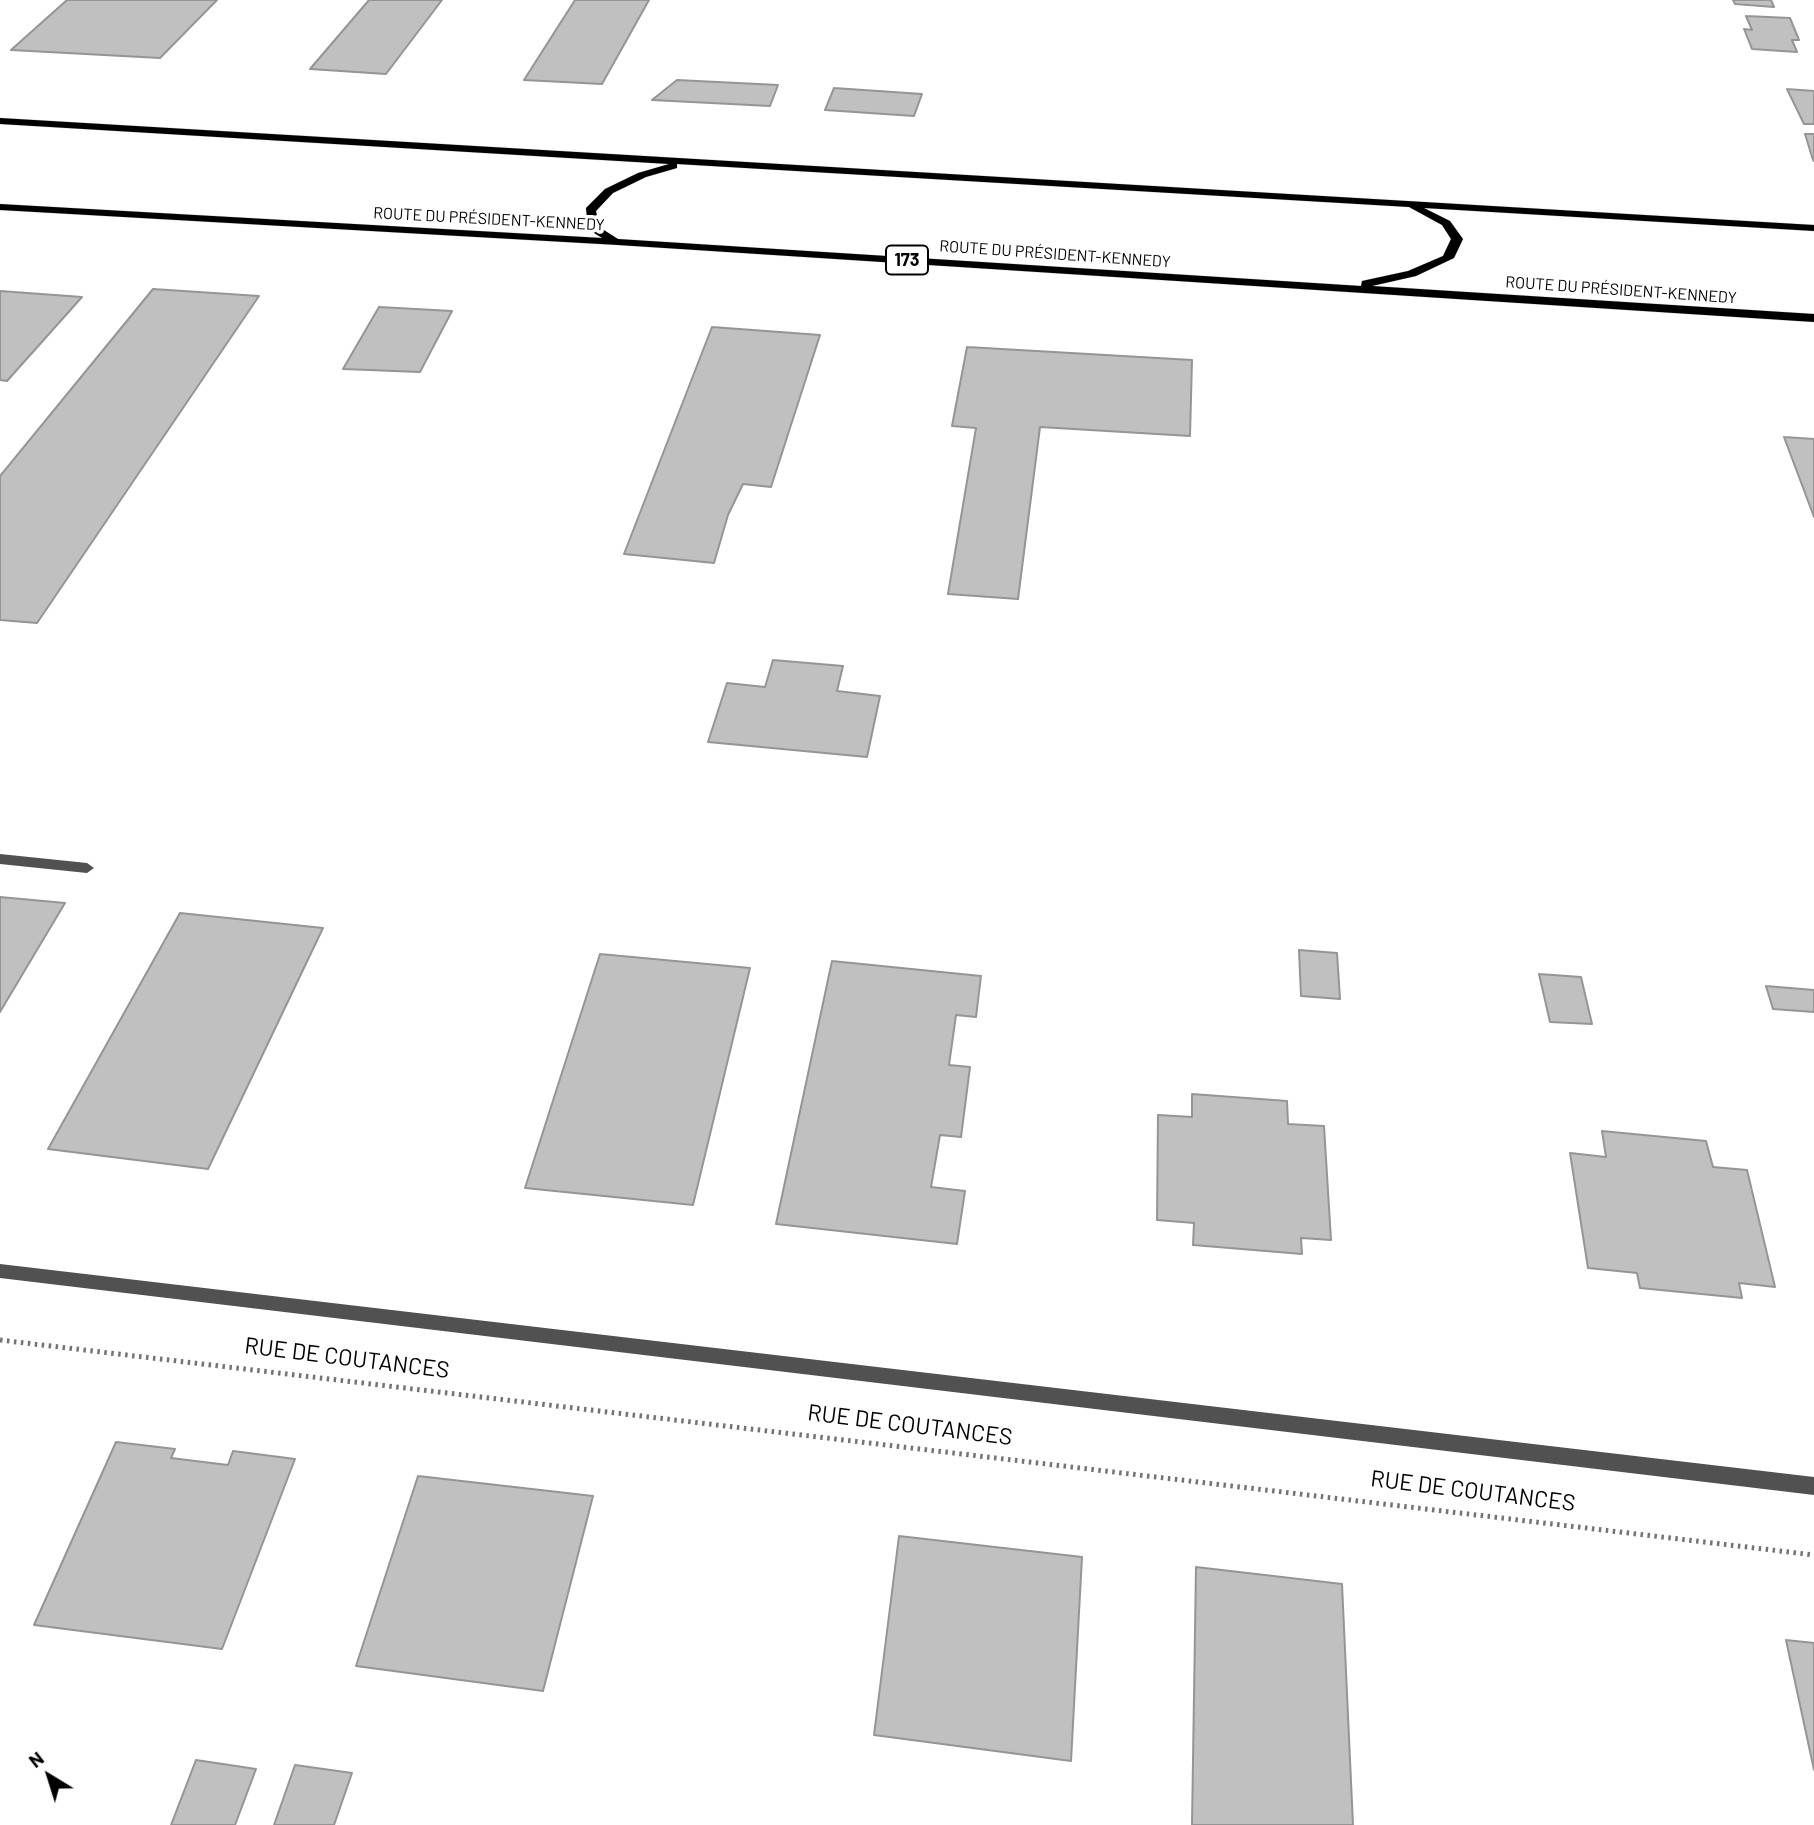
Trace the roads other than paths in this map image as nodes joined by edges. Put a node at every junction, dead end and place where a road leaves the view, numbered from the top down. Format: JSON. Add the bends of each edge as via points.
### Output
{"nodes":[{"id":1,"x":0,"y":121,"type":"edge"},
{"id":2,"x":686,"y":162,"type":"junction"},
{"id":3,"x":1405,"y":204,"type":"junction"},
{"id":4,"x":0,"y":207,"type":"edge"},
{"id":5,"x":1814,"y":228,"type":"edge"},
{"id":6,"x":618,"y":242,"type":"junction"},
{"id":7,"x":1346,"y":289,"type":"junction"},
{"id":8,"x":1814,"y":318,"type":"edge"},
{"id":9,"x":0,"y":859,"type":"edge"},
{"id":10,"x":87,"y":868,"type":"dead end"},
{"id":11,"x":0,"y":1271,"type":"edge"},
{"id":12,"x":1814,"y":1486,"type":"edge"}],
"edges":[{"from":1,"to":2,"type":"main road"},
{"from":2,"to":3,"type":"main road"},
{"from":2,"to":6,"type":"main road","via":[[609,191],[590,210],[594,229]]},
{"from":3,"to":5,"type":"main road"},
{"from":3,"to":7,"type":"main road","via":[[1446,223],[1457,239],[1448,258],[1412,274]]},
{"from":4,"to":6,"type":"main road","name":"ROUTE DU PRÉSIDENT-KENNEDY","number":"173"},
{"from":6,"to":7,"type":"main road","name":"ROUTE DU PRÉSIDENT-KENNEDY","number":"173"},
{"from":7,"to":8,"type":"main road","name":"ROUTE DU PRÉSIDENT-KENNEDY","number":"173"},
{"from":9,"to":10,"type":"street"},
{"from":11,"to":12,"type":"street"}]}
